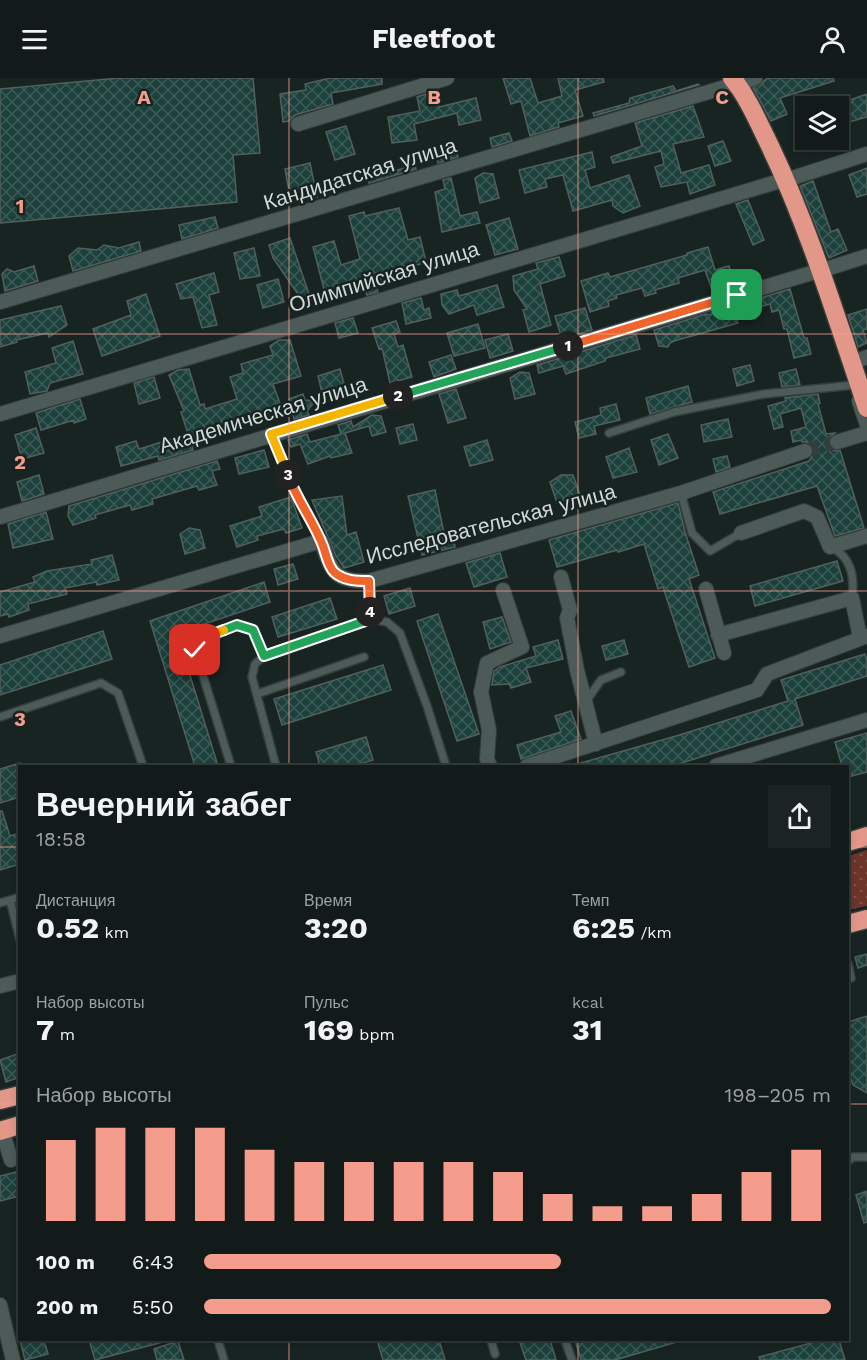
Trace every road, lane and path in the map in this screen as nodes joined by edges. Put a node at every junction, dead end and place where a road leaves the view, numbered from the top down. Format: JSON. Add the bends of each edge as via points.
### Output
{"nodes":[{"id":1,"x":447,"y":78,"type":"edge"},
{"id":2,"x":754,"y":78,"type":"edge"},
{"id":3,"x":732,"y":81,"type":"edge"},
{"id":4,"x":298,"y":124,"type":"dead end"},
{"id":5,"x":867,"y":154,"type":"edge"},
{"id":6,"x":783,"y":180,"type":"junction"},
{"id":7,"x":867,"y":256,"type":"edge"},
{"id":8,"x":817,"y":271,"type":"junction"},
{"id":9,"x":0,"y":302,"type":"edge"},
{"id":10,"x":860,"y":360,"type":"edge"},
{"id":11,"x":854,"y":386,"type":"junction"},
{"id":12,"x":867,"y":408,"type":"edge"},
{"id":13,"x":0,"y":414,"type":"edge"},
{"id":14,"x":867,"y":425,"type":"edge"},
{"id":15,"x":609,"y":433,"type":"dead end"},
{"id":16,"x":867,"y":433,"type":"edge"},
{"id":17,"x":271,"y":434,"type":"junction"},
{"id":18,"x":837,"y":442,"type":"tunnel mouth"},
{"id":19,"x":805,"y":451,"type":"tunnel mouth"},
{"id":20,"x":681,"y":494,"type":"junction"},
{"id":21,"x":0,"y":517,"type":"edge"},
{"id":22,"x":741,"y":533,"type":"joint"},
{"id":23,"x":867,"y":536,"type":"edge"},
{"id":24,"x":321,"y":541,"type":"junction"},
{"id":25,"x":830,"y":547,"type":"junction"},
{"id":26,"x":561,"y":577,"type":"dead end"},
{"id":27,"x":369,"y":581,"type":"junction"},
{"id":28,"x":706,"y":589,"type":"dead end"},
{"id":29,"x":503,"y":590,"type":"dead end"},
{"id":30,"x":852,"y":598,"type":"junction"},
{"id":31,"x":371,"y":619,"type":"junction"},
{"id":32,"x":718,"y":635,"type":"junction"},
{"id":33,"x":0,"y":636,"type":"edge"},
{"id":34,"x":864,"y":637,"type":"edge"},
{"id":35,"x":724,"y":653,"type":"dead end"},
{"id":36,"x":264,"y":656,"type":"junction"},
{"id":37,"x":364,"y":657,"type":"dead end"},
{"id":38,"x":621,"y":672,"type":"dead end"},
{"id":39,"x":257,"y":694,"type":"junction"},
{"id":40,"x":585,"y":702,"type":"junction"},
{"id":41,"x":0,"y":717,"type":"edge"},
{"id":42,"x":867,"y":720,"type":"edge"},
{"id":43,"x":596,"y":744,"type":"junction"},
{"id":44,"x":143,"y":765,"type":"edge"},
{"id":45,"x":231,"y":765,"type":"edge"},
{"id":46,"x":276,"y":765,"type":"edge"},
{"id":47,"x":446,"y":765,"type":"edge"},
{"id":48,"x":490,"y":765,"type":"edge"},
{"id":49,"x":530,"y":765,"type":"edge"},
{"id":50,"x":719,"y":765,"type":"edge"},
{"id":51,"x":867,"y":836,"type":"edge"},
{"id":52,"x":849,"y":842,"type":"edge"},
{"id":53,"x":18,"y":898,"type":"edge"},
{"id":54,"x":10,"y":900,"type":"junction"},
{"id":55,"x":0,"y":903,"type":"edge"},
{"id":56,"x":867,"y":919,"type":"edge"},
{"id":57,"x":849,"y":924,"type":"edge"},
{"id":58,"x":18,"y":932,"type":"edge"},
{"id":59,"x":18,"y":982,"type":"edge"},
{"id":60,"x":0,"y":986,"type":"edge"},
{"id":61,"x":18,"y":1096,"type":"edge"},
{"id":62,"x":0,"y":1101,"type":"edge"},
{"id":63,"x":7,"y":1129,"type":"edge"},
{"id":64,"x":867,"y":1157,"type":"edge"},
{"id":65,"x":10,"y":1160,"type":"edge"},
{"id":66,"x":849,"y":1160,"type":"edge"},
{"id":67,"x":0,"y":1305,"type":"edge"},
{"id":68,"x":218,"y":1341,"type":"edge"},
{"id":69,"x":491,"y":1341,"type":"edge"},
{"id":70,"x":566,"y":1341,"type":"edge"},
{"id":71,"x":495,"y":1354,"type":"dead end"},
{"id":72,"x":13,"y":1360,"type":"edge"},
{"id":73,"x":224,"y":1360,"type":"edge"},
{"id":74,"x":572,"y":1360,"type":"edge"}],
"edges":[{"from":1,"to":4,"type":"street"},
{"from":2,"to":3,"type":"street","name":"Кандидатская улица"},
{"from":3,"to":6,"type":"highway"},
{"from":3,"to":9,"type":"street","name":"Кандидатская улица"},
{"from":5,"to":6,"type":"street","name":"Олимпийская улица"},
{"from":6,"to":8,"type":"highway"},
{"from":6,"to":13,"type":"street","name":"Олимпийская улица"},
{"from":7,"to":8,"type":"street","name":"Академическая улица"},
{"from":8,"to":10,"type":"highway"},
{"from":8,"to":11,"type":"street"},
{"from":8,"to":17,"type":"street","name":"Академическая улица"},
{"from":10,"to":12,"type":"highway"},
{"from":11,"to":14,"type":"street"},
{"from":11,"to":15,"type":"lane","via":[[764,394],[674,412]]},
{"from":16,"to":18,"type":"street"},
{"from":17,"to":21,"type":"street","name":"Академическая улица"},
{"from":17,"to":24,"type":"lane","via":[[294,491]]},
{"from":19,"to":20,"type":"street","name":"Исследовательская улица"},
{"from":20,"to":22,"type":"lane","via":[[692,533],[711,551]]},
{"from":20,"to":27,"type":"street","name":"Исследовательская улица"},
{"from":22,"to":25,"type":"street","via":[[804,511],[817,517]]},
{"from":23,"to":25,"type":"street"},
{"from":24,"to":27,"type":"street","name":"Исследовательская улица","via":[[332,570],[353,581]]},
{"from":24,"to":33,"type":"street"},
{"from":25,"to":30,"type":"lane","via":[[848,561],[854,586]]},
{"from":26,"to":40,"type":"street"},
{"from":27,"to":31,"type":"lane"},
{"from":28,"to":32,"type":"street"},
{"from":29,"to":48,"type":"street","via":[[522,647],[487,663],[481,692],[489,730]]},
{"from":30,"to":32,"type":"street"},
{"from":30,"to":34,"type":"street"},
{"from":31,"to":36,"type":"lane"},
{"from":31,"to":47,"type":"lane","via":[[387,622],[400,633]]},
{"from":32,"to":35,"type":"street"},
{"from":34,"to":43,"type":"street","via":[[767,674],[757,690]]},
{"from":36,"to":39,"type":"lane","via":[[255,664],[252,676]]},
{"from":36,"to":45,"type":"lane","via":[[253,630],[237,625],[202,638],[195,650]]},
{"from":37,"to":39,"type":"lane"},
{"from":38,"to":40,"type":"lane","via":[[601,680]]},
{"from":39,"to":46,"type":"lane"},
{"from":40,"to":43,"type":"street"},
{"from":41,"to":44,"type":"lane","via":[[101,683],[118,693]]},
{"from":42,"to":50,"type":"street"},
{"from":43,"to":49,"type":"street"},
{"from":51,"to":52,"type":"highway"},
{"from":53,"to":54,"type":"lane"},
{"from":54,"to":55,"type":"lane"},
{"from":54,"to":58,"type":"lane"},
{"from":56,"to":57,"type":"highway"},
{"from":59,"to":60,"type":"street"},
{"from":61,"to":62,"type":"highway"},
{"from":63,"to":65,"type":"street"},
{"from":64,"to":66,"type":"lane"},
{"from":67,"to":72,"type":"street"},
{"from":68,"to":73,"type":"lane"},
{"from":69,"to":71,"type":"lane"},
{"from":70,"to":74,"type":"lane"}]}
